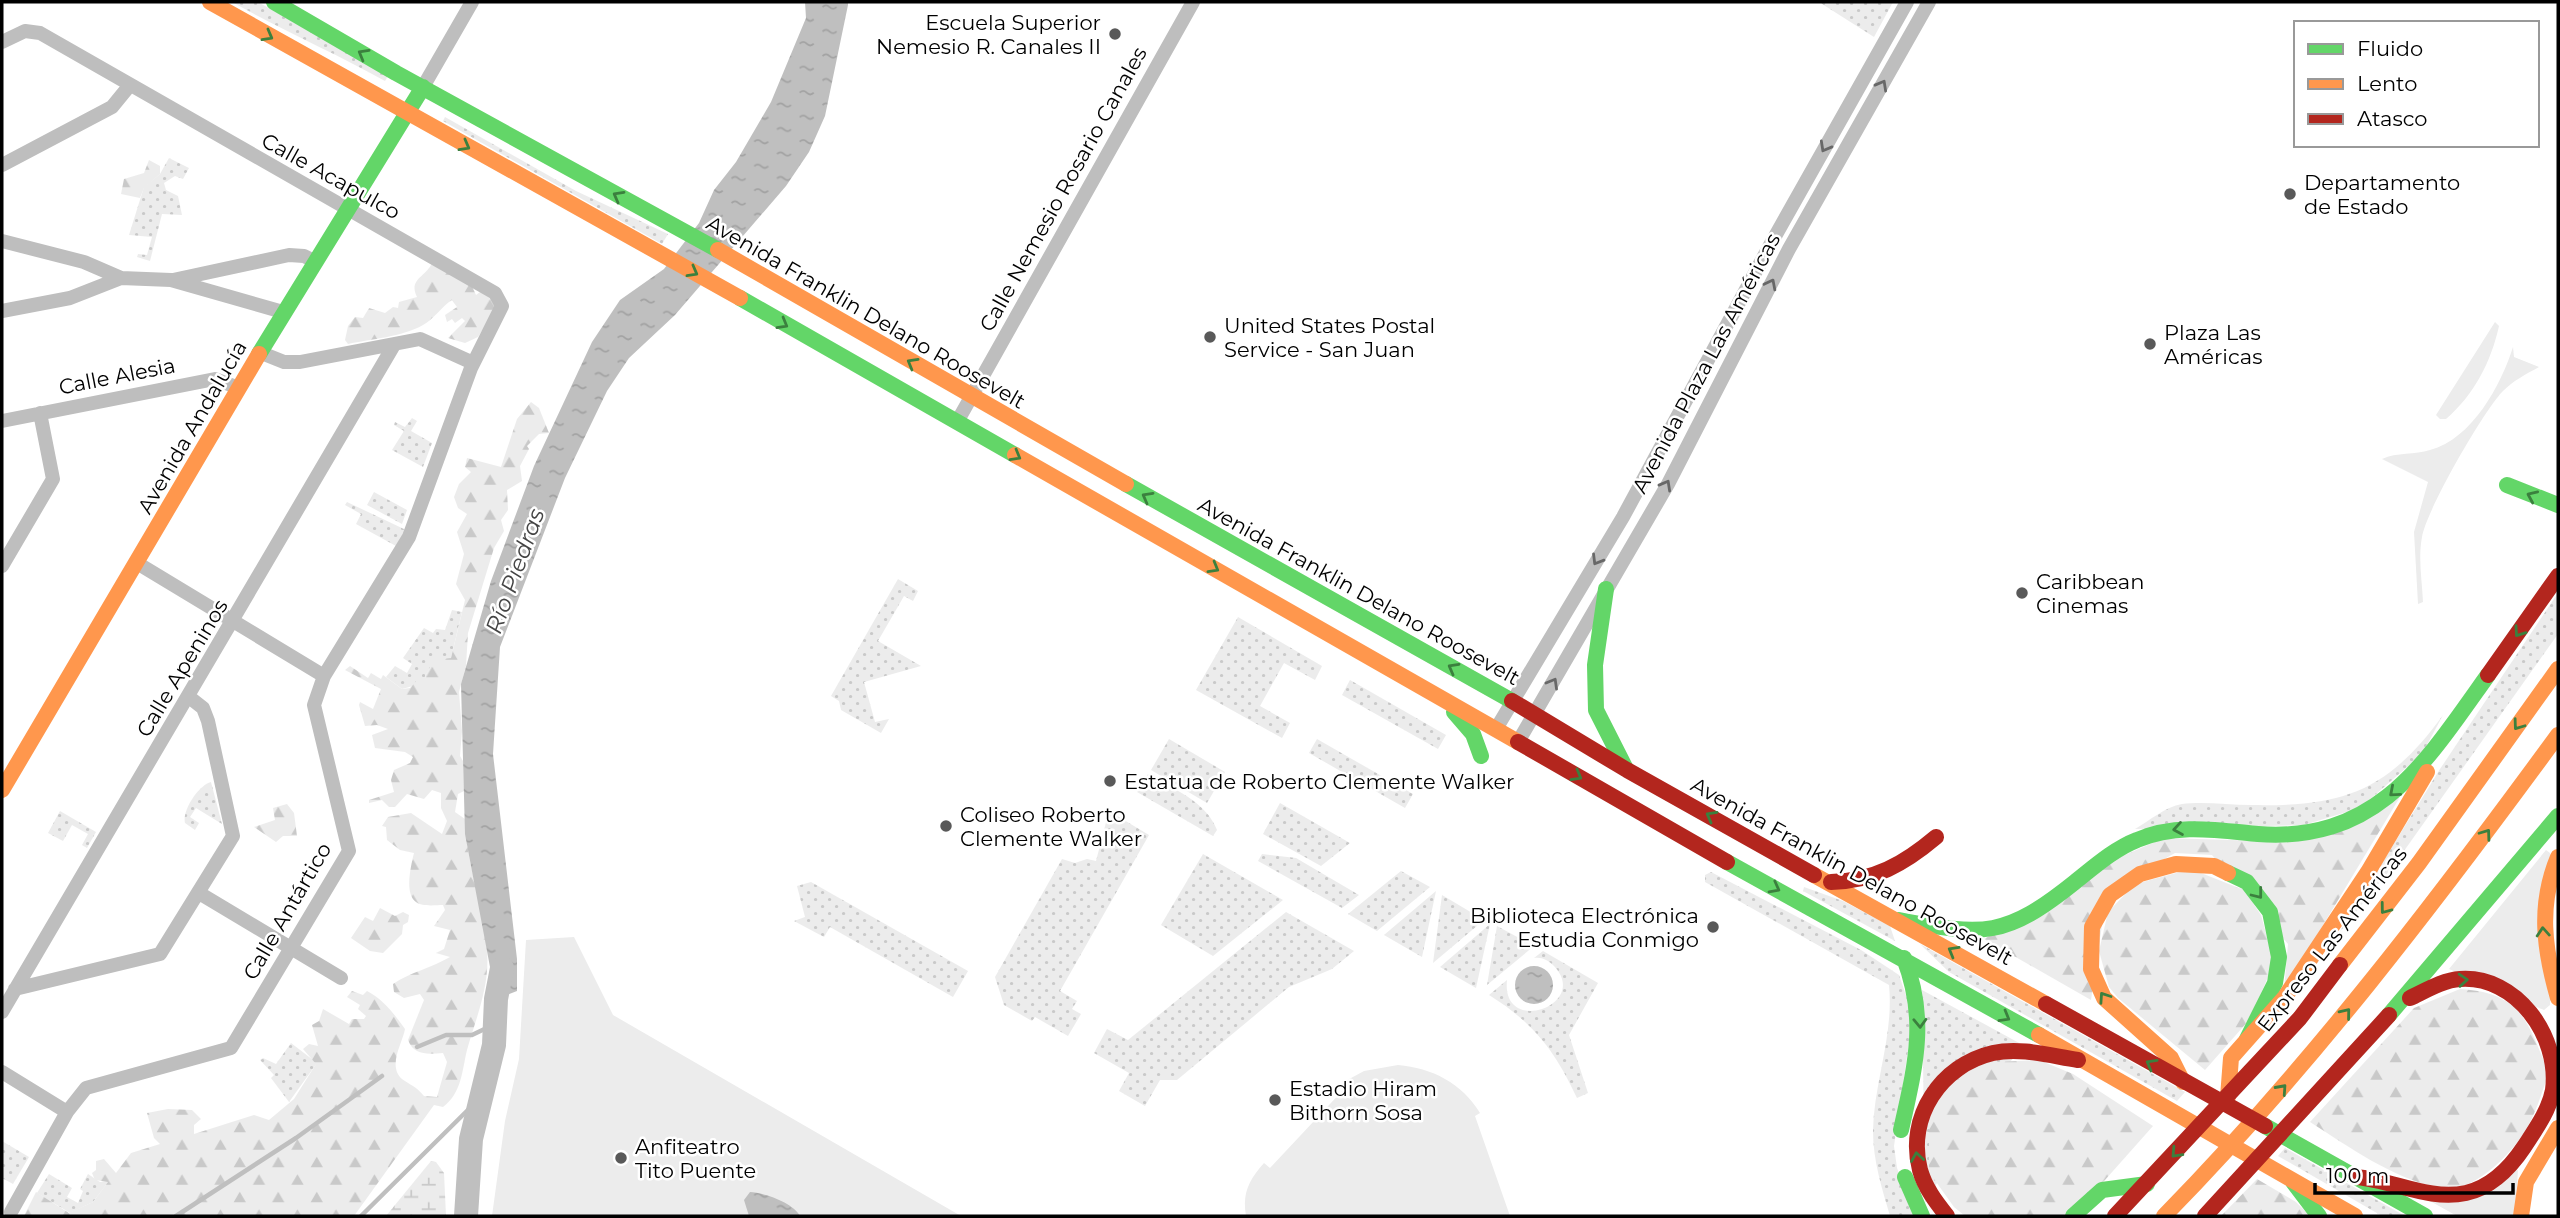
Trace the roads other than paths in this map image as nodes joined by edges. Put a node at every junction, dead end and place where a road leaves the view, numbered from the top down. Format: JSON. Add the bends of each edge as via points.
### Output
{"nodes":[{"id":1,"x":210,"y":2,"type":"edge"},
{"id":2,"x":274,"y":2,"type":"edge"},
{"id":3,"x":472,"y":2,"type":"edge"},
{"id":4,"x":1193,"y":2,"type":"edge"},
{"id":5,"x":1907,"y":2,"type":"edge"},
{"id":6,"x":1929,"y":2,"type":"edge"},
{"id":7,"x":2,"y":42,"type":"edge"},
{"id":8,"x":130,"y":85,"type":"junction"},
{"id":9,"x":423,"y":87,"type":"junction"},
{"id":10,"x":405,"y":113,"type":"junction"},
{"id":11,"x":2,"y":165,"type":"edge"},
{"id":12,"x":348,"y":209,"type":"junction"},
{"id":13,"x":2,"y":240,"type":"edge"},
{"id":14,"x":314,"y":261,"type":"junction"},
{"id":15,"x":121,"y":278,"type":"junction"},
{"id":16,"x":171,"y":280,"type":"junction"},
{"id":17,"x":2,"y":311,"type":"edge"},
{"id":18,"x":283,"y":312,"type":"junction"},
{"id":19,"x":394,"y":345,"type":"junction"},
{"id":20,"x":259,"y":352,"type":"junction"},
{"id":21,"x":473,"y":363,"type":"junction"},
{"id":22,"x":239,"y":388,"type":"junction"},
{"id":23,"x":971,"y":397,"type":"junction"},
{"id":24,"x":40,"y":413,"type":"junction"},
{"id":25,"x":2,"y":421,"type":"edge"},
{"id":26,"x":957,"y":422,"type":"junction"},
{"id":27,"x":2507,"y":485,"type":"dead end"},
{"id":28,"x":2558,"y":505,"type":"edge"},
{"id":29,"x":137,"y":564,"type":"junction"},
{"id":30,"x":2,"y":566,"type":"edge"},
{"id":31,"x":2558,"y":576,"type":"edge"},
{"id":32,"x":1606,"y":590,"type":"junction"},
{"id":33,"x":234,"y":622,"type":"junction"},
{"id":34,"x":2558,"y":669,"type":"edge"},
{"id":35,"x":324,"y":677,"type":"junction"},
{"id":36,"x":1428,"y":690,"type":"junction"},
{"id":37,"x":189,"y":697,"type":"junction"},
{"id":38,"x":1513,"y":701,"type":"junction"},
{"id":39,"x":1535,"y":714,"type":"junction"},
{"id":40,"x":2455,"y":723,"type":"junction"},
{"id":41,"x":1496,"y":729,"type":"junction"},
{"id":42,"x":2558,"y":735,"type":"edge"},
{"id":43,"x":1518,"y":742,"type":"junction"},
{"id":44,"x":1481,"y":756,"type":"dead end"},
{"id":45,"x":1627,"y":770,"type":"junction"},
{"id":46,"x":3,"y":786,"type":"edge"},
{"id":47,"x":2558,"y":816,"type":"edge"},
{"id":48,"x":1936,"y":837,"type":"dead end"},
{"id":49,"x":2557,"y":858,"type":"edge"},
{"id":50,"x":1831,"y":883,"type":"junction"},
{"id":51,"x":199,"y":893,"type":"junction"},
{"id":52,"x":1899,"y":920,"type":"junction"},
{"id":53,"x":291,"y":950,"type":"junction"},
{"id":54,"x":1904,"y":958,"type":"junction"},
{"id":55,"x":341,"y":978,"type":"dead end"},
{"id":56,"x":15,"y":989,"type":"junction"},
{"id":57,"x":2558,"y":998,"type":"edge"},
{"id":58,"x":2400,"y":1003,"type":"junction"},
{"id":59,"x":2,"y":1012,"type":"edge"},
{"id":60,"x":2251,"y":1032,"type":"junction"},
{"id":61,"x":2078,"y":1060,"type":"junction"},
{"id":62,"x":2,"y":1072,"type":"edge"},
{"id":63,"x":2183,"y":1082,"type":"junction"},
{"id":64,"x":2228,"y":1097,"type":"junction"},
{"id":65,"x":67,"y":1112,"type":"junction"},
{"id":66,"x":2558,"y":1128,"type":"edge"},
{"id":67,"x":2356,"y":1177,"type":"junction"},
{"id":68,"x":2153,"y":1179,"type":"junction"},
{"id":69,"x":2293,"y":1182,"type":"junction"},
{"id":70,"x":11,"y":1212,"type":"dead end"},
{"id":71,"x":2207,"y":1214,"type":"edge"},
{"id":72,"x":1922,"y":1216,"type":"edge"},
{"id":73,"x":1947,"y":1216,"type":"edge"},
{"id":74,"x":2073,"y":1216,"type":"edge"},
{"id":75,"x":2115,"y":1216,"type":"edge"},
{"id":76,"x":2164,"y":1216,"type":"edge"},
{"id":77,"x":2319,"y":1216,"type":"edge"},
{"id":78,"x":2355,"y":1216,"type":"edge"},
{"id":79,"x":2425,"y":1216,"type":"edge"},
{"id":80,"x":2521,"y":1216,"type":"edge"}],
"edges":[{"from":1,"to":10,"type":"main road","one_way":true},
{"from":9,"to":2,"type":"main road","name":"Avenida Franklin Delano Roosevelt","one_way":true},
{"from":3,"to":9,"type":"street"},
{"from":4,"to":23,"type":"street","name":"Calle Nemesio Rosario Canales"},
{"from":5,"to":38,"type":"street","name":"Avenida Plaza Las Américas","one_way":true,"via":[[1623,517]]},
{"from":32,"to":6,"type":"street","name":"Avenida Plaza Las Américas","one_way":true,"via":[[1668,484],[1789,249]]},
{"from":7,"to":8,"type":"street","name":"Calle Acapulco","via":[[33,30]]},
{"from":8,"to":11,"type":"street","via":[[112,107]]},
{"from":8,"to":12,"type":"street","name":"Calle Acapulco"},
{"from":9,"to":10,"type":"main road","name":"Avenida Andalucía"},
{"from":23,"to":9,"type":"main road","name":"Avenida Franklin Delano Roosevelt","one_way":true,"via":[[737,260]]},
{"from":10,"to":12,"type":"main road","name":"Avenida Andalucía"},
{"from":10,"to":26,"type":"main road","one_way":true},
{"from":12,"to":14,"type":"main road","name":"Avenida Andalucía"},
{"from":12,"to":21,"type":"street","name":"Calle Acapulco","via":[[495,293],[501,314]]},
{"from":13,"to":15,"type":"street","via":[[83,261]]},
{"from":14,"to":16,"type":"street","via":[[289,255]]},
{"from":14,"to":18,"type":"main road","name":"Avenida Andalucía"},
{"from":15,"to":16,"type":"street"},
{"from":15,"to":17,"type":"street","via":[[70,298]]},
{"from":16,"to":18,"type":"street"},
{"from":18,"to":20,"type":"main road","name":"Avenida Andalucía"},
{"from":19,"to":20,"type":"street","via":[[300,362],[284,362]]},
{"from":19,"to":21,"type":"street","via":[[420,340]]},
{"from":19,"to":33,"type":"street","name":"Calle Apeninos"},
{"from":20,"to":22,"type":"main road","name":"Avenida Andalucía"},
{"from":21,"to":35,"type":"street","name":"Calle Antártico","via":[[409,537]]},
{"from":22,"to":24,"type":"street","name":"Calle Alesia","via":[[215,379]]},
{"from":22,"to":29,"type":"main road","name":"Avenida Andalucía"},
{"from":23,"to":26,"type":"street","name":"Calle Nemesio Rosario Canales"},
{"from":38,"to":23,"type":"main road","name":"Avenida Franklin Delano Roosevelt","one_way":true},
{"from":24,"to":25,"type":"street","name":"Calle Alesia"},
{"from":24,"to":30,"type":"street","via":[[53,479]]},
{"from":26,"to":36,"type":"main road","one_way":true},
{"from":28,"to":27,"type":"main road","one_way":true},
{"from":29,"to":33,"type":"street"},
{"from":29,"to":46,"type":"main road","name":"Avenida Andalucía"},
{"from":31,"to":40,"type":"main road","one_way":true},
{"from":39,"to":32,"type":"street","name":"Avenida Plaza Las Américas","one_way":true},
{"from":32,"to":45,"type":"main road","via":[[1595,666],[1596,710]]},
{"from":33,"to":35,"type":"street"},
{"from":33,"to":37,"type":"street","name":"Calle Apeninos"},
{"from":34,"to":64,"type":"main road","name":"Expreso Las Américas","one_way":true,"via":[[2419,863],[2300,1018]]},
{"from":35,"to":53,"type":"street","name":"Calle Antártico","via":[[314,705],[349,851]]},
{"from":36,"to":41,"type":"main road"},
{"from":36,"to":44,"type":"main road","via":[[1462,718]]},
{"from":37,"to":51,"type":"street","via":[[203,708],[208,722],[233,836]]},
{"from":37,"to":56,"type":"street","name":"Calle Apeninos"},
{"from":38,"to":39,"type":"main road","name":"Avenida Franklin Delano Roosevelt"},
{"from":38,"to":41,"type":"street","name":"Avenida Plaza Las Américas"},
{"from":39,"to":43,"type":"street","name":"Avenida Plaza Las Américas"},
{"from":39,"to":45,"type":"main road","name":"Avenida Franklin Delano Roosevelt"},
{"from":40,"to":52,"type":"main road","one_way":true,"via":[[2404,783],[2353,820],[2301,834],[2200,827],[2155,833],[2118,849],[2008,927],[1989,931]]},
{"from":40,"to":60,"type":"main road","via":[[2368,872],[2286,997]]},
{"from":41,"to":43,"type":"main road"},
{"from":76,"to":42,"type":"main road","one_way":true,"via":[[2303,1066],[2450,884]]},
{"from":43,"to":54,"type":"main road","one_way":true,"via":[[1693,844]]},
{"from":50,"to":45,"type":"main road","name":"Avenida Franklin Delano Roosevelt","one_way":true},
{"from":47,"to":58,"type":"main road"},
{"from":48,"to":50,"type":"main road","via":[[1884,875],[1856,883]]},
{"from":57,"to":49,"type":"main road","one_way":true,"via":[[2542,932],[2544,896]]},
{"from":50,"to":52,"type":"main road","name":"Avenida Franklin Delano Roosevelt"},
{"from":51,"to":53,"type":"street"},
{"from":51,"to":56,"type":"street","via":[[160,954]]},
{"from":63,"to":52,"type":"main road","name":"Avenida Franklin Delano Roosevelt","one_way":true},
{"from":53,"to":55,"type":"street"},
{"from":53,"to":65,"type":"street","name":"Calle Antártico","via":[[231,1048],[86,1088]]},
{"from":54,"to":61,"type":"main road","one_way":true},
{"from":54,"to":72,"type":"main road","one_way":true,"via":[[1917,985],[1920,1045],[1900,1154]]},
{"from":56,"to":59,"type":"street","name":"Calle Apeninos"},
{"from":58,"to":67,"type":"main road","one_way":true,"via":[[2461,979],[2508,990],[2528,1006],[2550,1037],[2553,1091],[2515,1160],[2494,1180],[2471,1192],[2424,1194],[2380,1177]]},
{"from":58,"to":71,"type":"main road"},
{"from":63,"to":60,"type":"main road","one_way":true,"via":[[2172,1059],[2118,1015],[2095,981],[2090,957],[2095,922],[2123,883],[2185,861],[2216,866],[2252,886],[2273,919],[2279,958],[2275,989]]},
{"from":60,"to":64,"type":"main road","via":[[2231,1058]]},
{"from":61,"to":69,"type":"main road"},
{"from":73,"to":61,"type":"main road","one_way":true,"via":[[1926,1187],[1916,1150],[1922,1110],[1940,1081],[1971,1059],[1996,1052]]},
{"from":62,"to":65,"type":"street"},
{"from":63,"to":67,"type":"main road","name":"Avenida Franklin Delano Roosevelt"},
{"from":64,"to":68,"type":"main road","name":"Expreso Las Américas","one_way":true},
{"from":65,"to":70,"type":"street","name":"Calle Antártico"},
{"from":66,"to":80,"type":"main road","via":[[2526,1182]]},
{"from":67,"to":79,"type":"main road","name":"Avenida Franklin Delano Roosevelt"},
{"from":68,"to":74,"type":"main road","via":[[2102,1190]]},
{"from":68,"to":75,"type":"main road","name":"Expreso Las Américas"},
{"from":69,"to":77,"type":"main road"},
{"from":69,"to":78,"type":"main road"}]}
